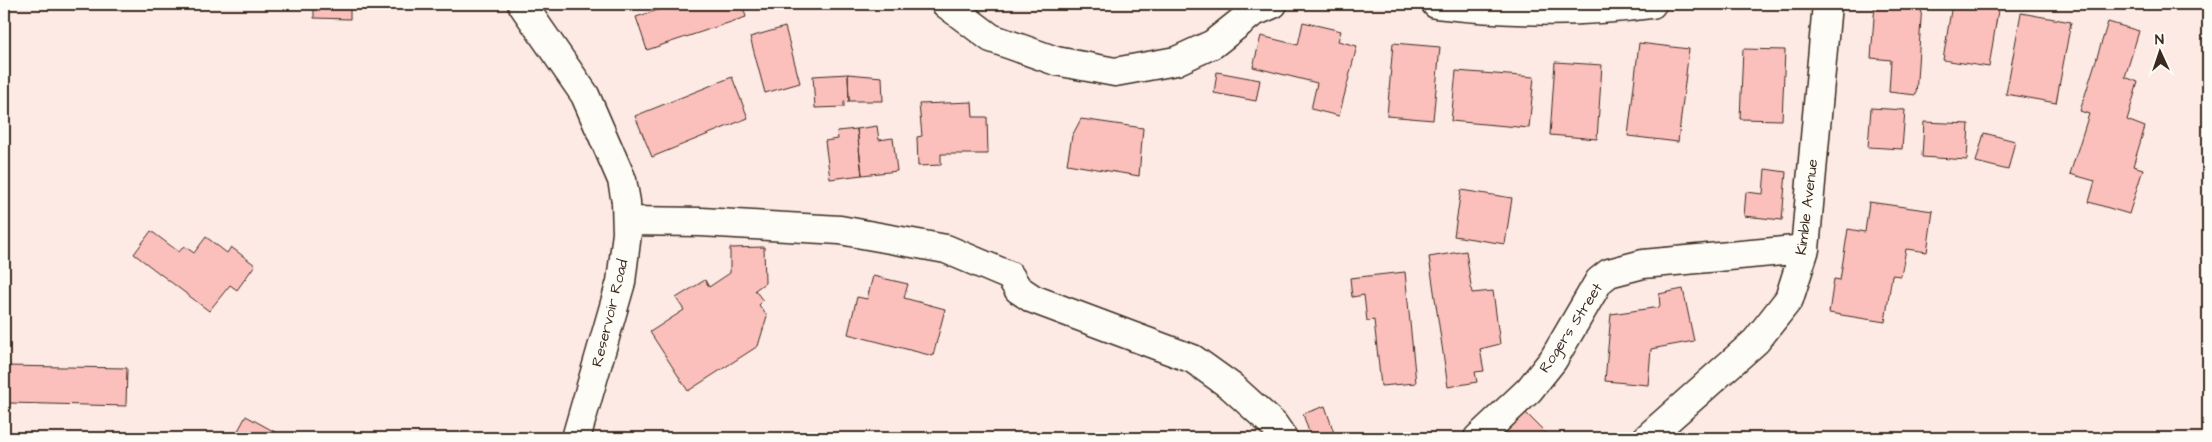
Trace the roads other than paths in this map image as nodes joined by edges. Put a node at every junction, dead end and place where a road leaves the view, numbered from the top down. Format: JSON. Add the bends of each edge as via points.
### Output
{"nodes":[{"id":1,"x":522,"y":4,"type":"edge"},
{"id":2,"x":946,"y":4,"type":"edge"},
{"id":3,"x":1273,"y":4,"type":"edge"},
{"id":4,"x":1436,"y":4,"type":"edge"},
{"id":5,"x":1652,"y":4,"type":"edge"},
{"id":6,"x":1827,"y":4,"type":"edge"},
{"id":7,"x":626,"y":222,"type":"junction"},
{"id":8,"x":1805,"y":249,"type":"junction"},
{"id":9,"x":576,"y":438,"type":"edge"},
{"id":10,"x":1283,"y":438,"type":"edge"},
{"id":11,"x":1478,"y":438,"type":"edge"},
{"id":12,"x":1648,"y":438,"type":"edge"}],
"edges":[{"from":1,"to":7,"type":"street","name":"Reservoir Road","via":[[585,95],[622,180]]},
{"from":2,"to":3,"type":"street","via":[[991,38],[1056,61],[1115,72],[1176,61],[1213,44],[1252,13]]},
{"from":4,"to":5,"type":"street","via":[[1488,10],[1565,11]]},
{"from":6,"to":8,"type":"street","name":"Kimble Avenue"},
{"from":7,"to":9,"type":"street","name":"Reservoir Road","via":[[621,282]]},
{"from":7,"to":10,"type":"street","via":[[701,222],[840,230],[946,249],[1010,276],[1018,290],[1033,299],[1193,359],[1232,387],[1274,425]]},
{"from":8,"to":11,"type":"street","name":"Rogers Street","via":[[1643,264],[1609,273],[1599,281],[1547,367],[1529,390]]},
{"from":8,"to":12,"type":"street","name":"Kimble Avenue","via":[[1789,299],[1774,321]]}]}
